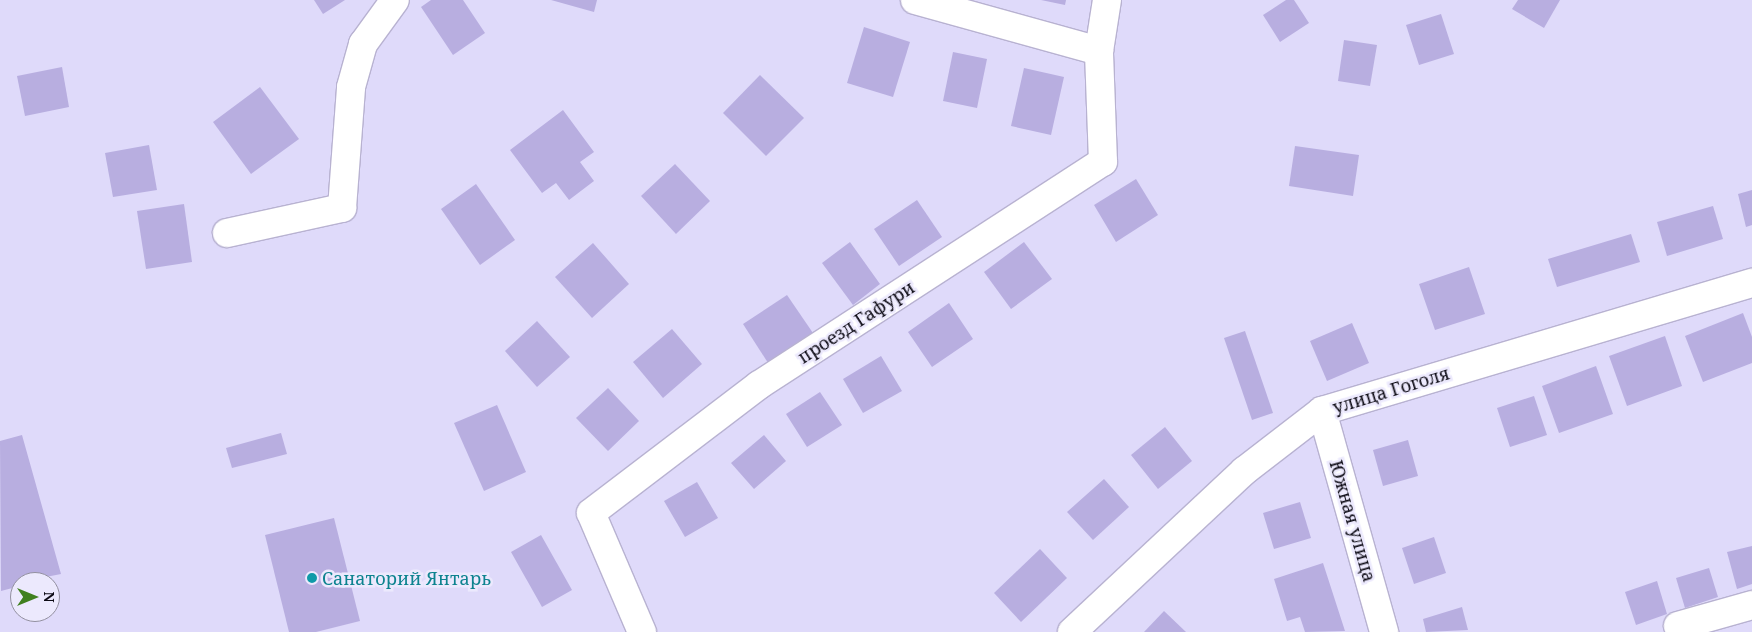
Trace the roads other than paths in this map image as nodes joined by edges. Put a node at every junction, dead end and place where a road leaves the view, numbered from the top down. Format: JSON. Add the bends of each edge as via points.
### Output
{"nodes":[{"id":1,"x":395,"y":0,"type":"edge"},
{"id":2,"x":914,"y":0,"type":"edge"},
{"id":3,"x":1107,"y":0,"type":"edge"},
{"id":4,"x":1099,"y":51,"type":"junction"},
{"id":5,"x":227,"y":233,"type":"dead end"},
{"id":6,"x":1752,"y":282,"type":"edge"},
{"id":7,"x":1322,"y":411,"type":"junction"},
{"id":8,"x":1752,"y":606,"type":"edge"},
{"id":9,"x":1678,"y":626,"type":"dead end"},
{"id":10,"x":642,"y":632,"type":"edge"},
{"id":11,"x":1072,"y":632,"type":"edge"},
{"id":12,"x":1384,"y":632,"type":"edge"}],
"edges":[{"from":1,"to":5,"type":"street","via":[[363,44],[351,87],[342,208]]},
{"from":2,"to":4,"type":"street"},
{"from":3,"to":4,"type":"street","name":"проезд Гафури"},
{"from":4,"to":10,"type":"street","name":"проезд Гафури","via":[[1103,162],[759,385],[591,514]]},
{"from":6,"to":7,"type":"street","name":"улица Гоголя"},
{"from":7,"to":11,"type":"street","name":"улица Гоголя","via":[[1244,471]]},
{"from":7,"to":12,"type":"street","name":"Южная улица"},
{"from":8,"to":9,"type":"street"}]}
